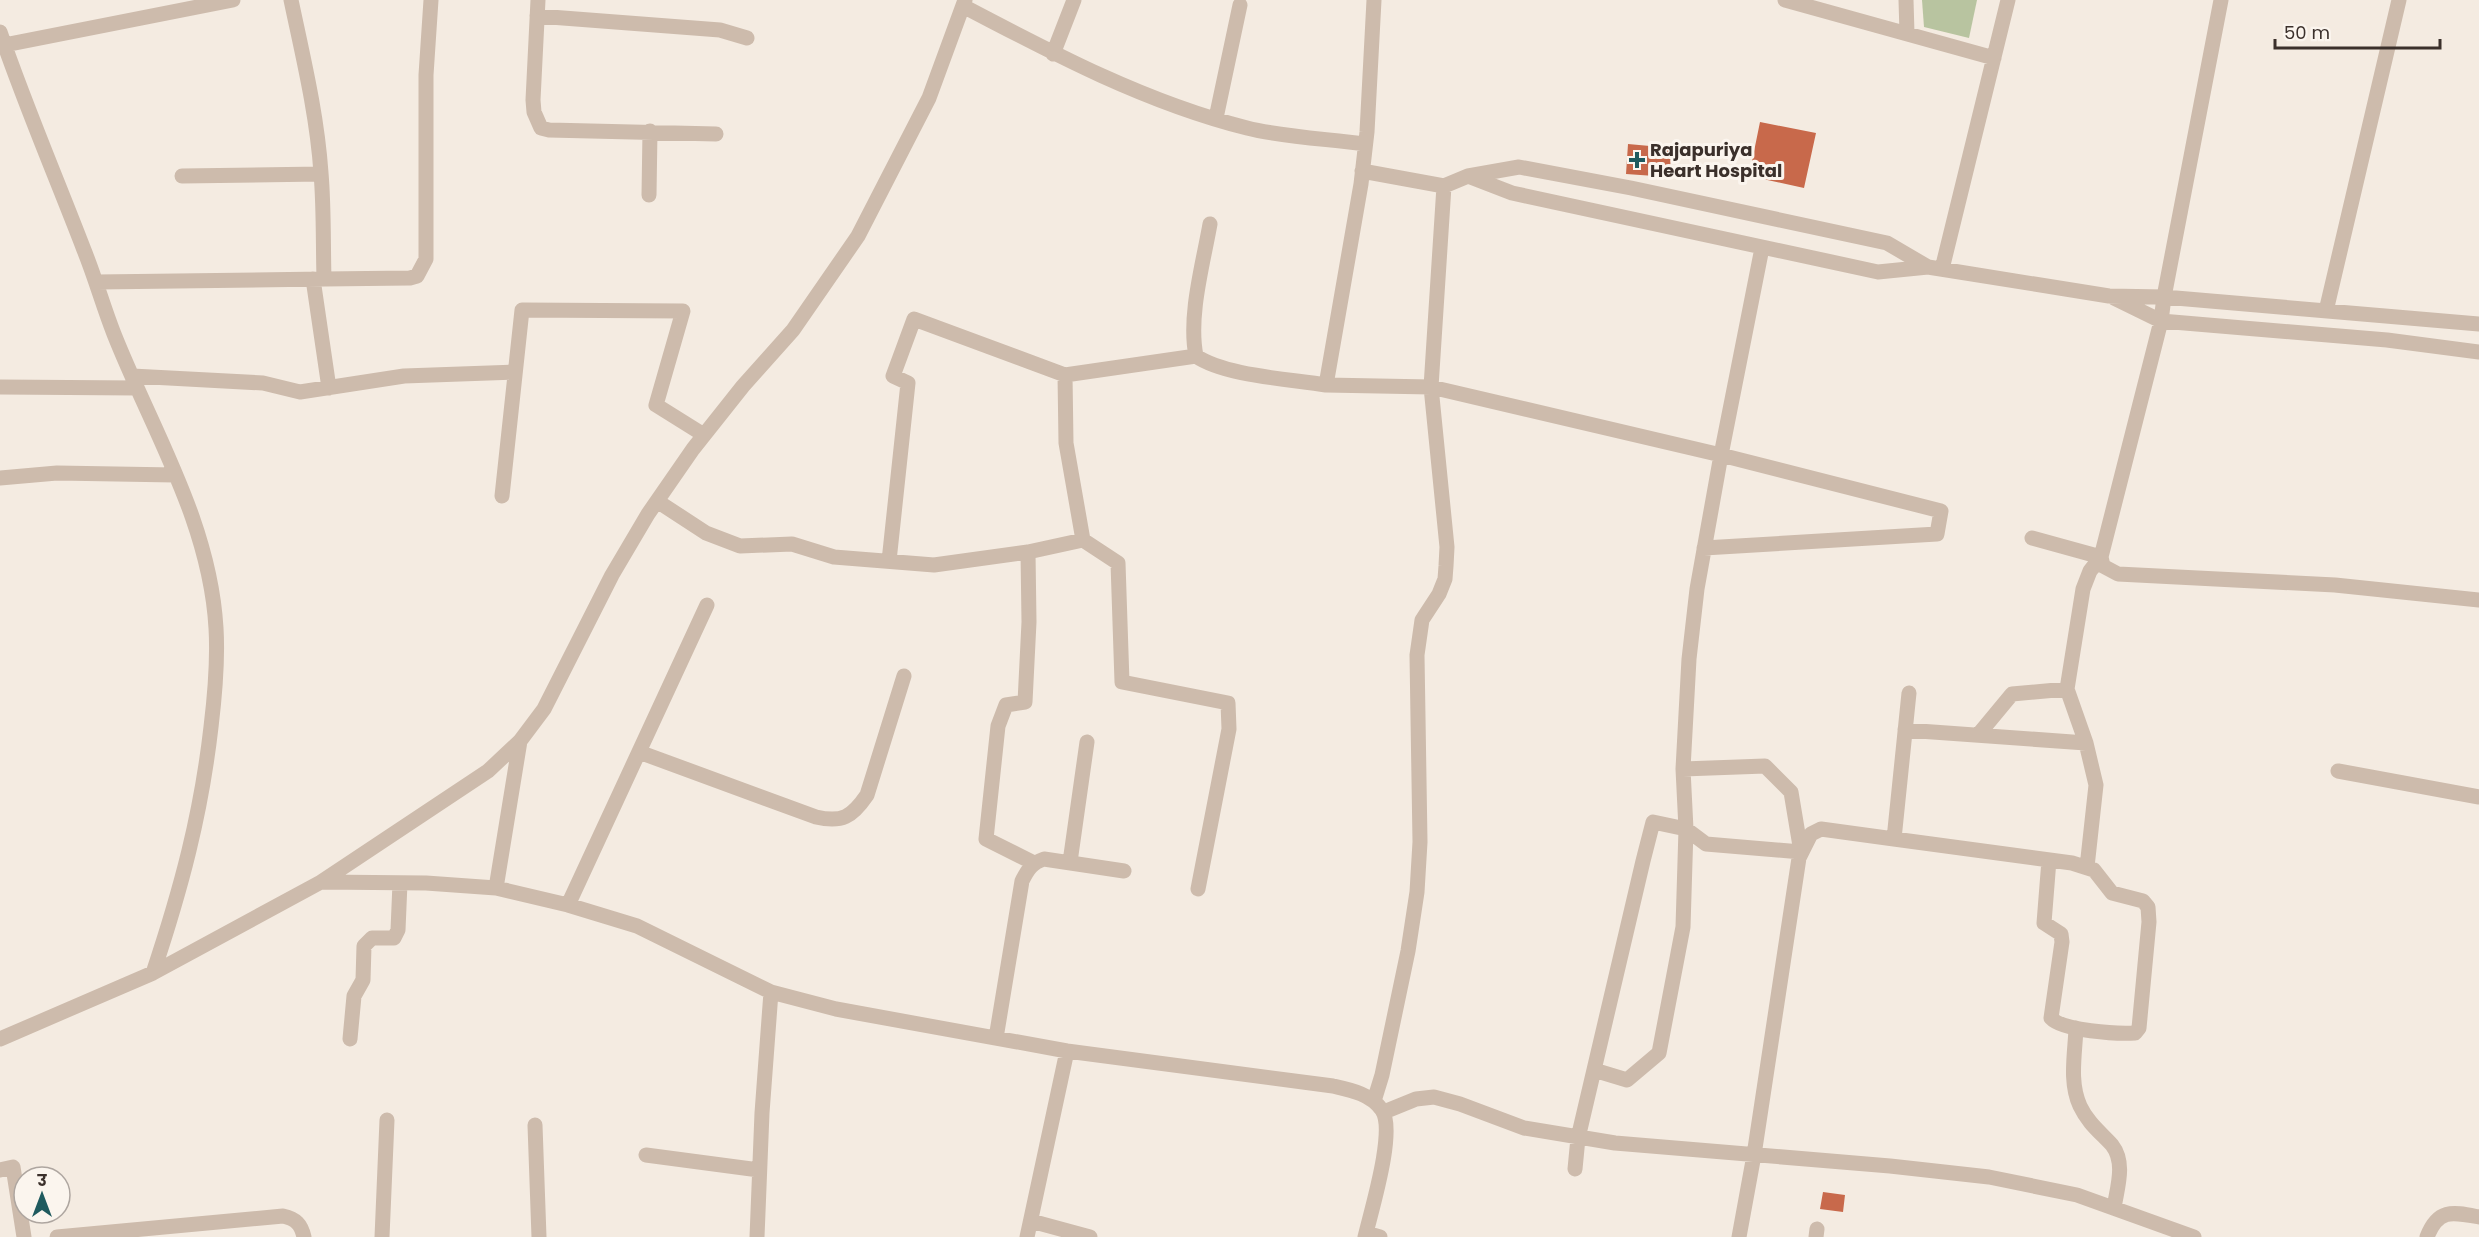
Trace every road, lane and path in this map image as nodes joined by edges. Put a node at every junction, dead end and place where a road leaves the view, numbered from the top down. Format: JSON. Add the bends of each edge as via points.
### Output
{"nodes":[{"id":1,"x":233,"y":0,"type":"edge"},
{"id":2,"x":291,"y":0,"type":"edge"},
{"id":3,"x":431,"y":0,"type":"edge"},
{"id":4,"x":538,"y":0,"type":"edge"},
{"id":5,"x":1074,"y":0,"type":"edge"},
{"id":6,"x":1374,"y":0,"type":"edge"},
{"id":7,"x":1785,"y":0,"type":"edge"},
{"id":8,"x":1906,"y":0,"type":"edge"},
{"id":9,"x":2008,"y":0,"type":"edge"},
{"id":10,"x":2221,"y":0,"type":"edge"},
{"id":11,"x":2399,"y":0,"type":"edge"},
{"id":12,"x":964,"y":3,"type":"edge"},
{"id":13,"x":1240,"y":5,"type":"dead end"},
{"id":14,"x":537,"y":16,"type":"junction"},
{"id":15,"x":1907,"y":33,"type":"junction"},
{"id":16,"x":747,"y":38,"type":"dead end"},
{"id":17,"x":2,"y":42,"type":"edge"},
{"id":18,"x":1053,"y":54,"type":"junction"},
{"id":19,"x":1994,"y":58,"type":"junction"},
{"id":20,"x":1216,"y":118,"type":"junction"},
{"id":21,"x":650,"y":131,"type":"junction"},
{"id":22,"x":716,"y":134,"type":"dead end"},
{"id":23,"x":1365,"y":144,"type":"junction"},
{"id":24,"x":1362,"y":171,"type":"junction"},
{"id":25,"x":321,"y":174,"type":"junction"},
{"id":26,"x":182,"y":176,"type":"dead end"},
{"id":27,"x":1468,"y":176,"type":"junction"},
{"id":28,"x":1444,"y":186,"type":"junction"},
{"id":29,"x":649,"y":195,"type":"dead end"},
{"id":30,"x":1210,"y":224,"type":"dead end"},
{"id":31,"x":1762,"y":248,"type":"junction"},
{"id":32,"x":1935,"y":268,"type":"junction"},
{"id":33,"x":319,"y":279,"type":"junction"},
{"id":34,"x":97,"y":282,"type":"junction"},
{"id":35,"x":2109,"y":296,"type":"junction"},
{"id":36,"x":2164,"y":297,"type":"junction"},
{"id":37,"x":2325,"y":311,"type":"junction"},
{"id":38,"x":2161,"y":321,"type":"junction"},
{"id":39,"x":2479,"y":324,"type":"edge"},
{"id":40,"x":2479,"y":352,"type":"edge"},
{"id":41,"x":1196,"y":356,"type":"junction"},
{"id":42,"x":514,"y":372,"type":"junction"},
{"id":43,"x":1065,"y":375,"type":"junction"},
{"id":44,"x":135,"y":382,"type":"junction"},
{"id":45,"x":1326,"y":385,"type":"junction"},
{"id":46,"x":0,"y":387,"type":"edge"},
{"id":47,"x":1431,"y":387,"type":"junction"},
{"id":48,"x":329,"y":388,"type":"junction"},
{"id":49,"x":704,"y":435,"type":"junction"},
{"id":50,"x":1721,"y":455,"type":"junction"},
{"id":51,"x":175,"y":475,"type":"junction"},
{"id":52,"x":0,"y":478,"type":"edge"},
{"id":53,"x":502,"y":496,"type":"dead end"},
{"id":54,"x":657,"y":501,"type":"junction"},
{"id":55,"x":2032,"y":538,"type":"dead end"},
{"id":56,"x":1083,"y":540,"type":"junction"},
{"id":57,"x":1704,"y":548,"type":"junction"},
{"id":58,"x":1028,"y":552,"type":"junction"},
{"id":59,"x":2101,"y":557,"type":"junction"},
{"id":60,"x":889,"y":561,"type":"junction"},
{"id":61,"x":2479,"y":600,"type":"edge"},
{"id":62,"x":707,"y":604,"type":"dead end"},
{"id":63,"x":904,"y":676,"type":"dead end"},
{"id":64,"x":2067,"y":688,"type":"junction"},
{"id":65,"x":1909,"y":693,"type":"dead end"},
{"id":66,"x":1905,"y":730,"type":"junction"},
{"id":67,"x":1978,"y":735,"type":"junction"},
{"id":68,"x":520,"y":741,"type":"junction"},
{"id":69,"x":1087,"y":742,"type":"dead end"},
{"id":70,"x":2086,"y":743,"type":"junction"},
{"id":71,"x":639,"y":752,"type":"junction"},
{"id":72,"x":1683,"y":769,"type":"junction"},
{"id":73,"x":2338,"y":771,"type":"dead end"},
{"id":74,"x":2479,"y":797,"type":"edge"},
{"id":75,"x":1686,"y":829,"type":"junction"},
{"id":76,"x":1894,"y":839,"type":"junction"},
{"id":77,"x":1801,"y":852,"type":"junction"},
{"id":78,"x":2049,"y":860,"type":"junction"},
{"id":79,"x":1070,"y":862,"type":"junction"},
{"id":80,"x":1034,"y":863,"type":"junction"},
{"id":81,"x":2087,"y":867,"type":"junction"},
{"id":82,"x":1124,"y":871,"type":"dead end"},
{"id":83,"x":321,"y":882,"type":"junction"},
{"id":84,"x":400,"y":883,"type":"junction"},
{"id":85,"x":496,"y":888,"type":"junction"},
{"id":86,"x":1198,"y":889,"type":"dead end"},
{"id":87,"x":568,"y":905,"type":"junction"},
{"id":88,"x":153,"y":973,"type":"junction"},
{"id":89,"x":771,"y":992,"type":"junction"},
{"id":90,"x":2076,"y":1028,"type":"junction"},
{"id":91,"x":350,"y":1038,"type":"dead end"},
{"id":92,"x":996,"y":1038,"type":"junction"},
{"id":93,"x":0,"y":1039,"type":"edge"},
{"id":94,"x":1067,"y":1051,"type":"junction"},
{"id":95,"x":1594,"y":1070,"type":"junction"},
{"id":96,"x":1379,"y":1106,"type":"junction"},
{"id":97,"x":387,"y":1120,"type":"dead end"},
{"id":98,"x":535,"y":1125,"type":"dead end"},
{"id":99,"x":1578,"y":1138,"type":"junction"},
{"id":100,"x":646,"y":1155,"type":"dead end"},
{"id":101,"x":1754,"y":1155,"type":"junction"},
{"id":102,"x":1575,"y":1169,"type":"dead end"},
{"id":103,"x":0,"y":1170,"type":"edge"},
{"id":104,"x":759,"y":1170,"type":"junction"},
{"id":105,"x":2114,"y":1208,"type":"junction"},
{"id":106,"x":2479,"y":1218,"type":"edge"},
{"id":107,"x":1031,"y":1221,"type":"junction"},
{"id":108,"x":1371,"y":1236,"type":"edge"},
{"id":109,"x":24,"y":1237,"type":"edge"},
{"id":110,"x":57,"y":1237,"type":"edge"},
{"id":111,"x":304,"y":1237,"type":"edge"},
{"id":112,"x":382,"y":1237,"type":"edge"},
{"id":113,"x":539,"y":1237,"type":"edge"},
{"id":114,"x":757,"y":1237,"type":"edge"},
{"id":115,"x":1027,"y":1237,"type":"edge"},
{"id":116,"x":1090,"y":1237,"type":"edge"},
{"id":117,"x":1739,"y":1237,"type":"edge"},
{"id":118,"x":2194,"y":1237,"type":"edge"},
{"id":119,"x":2427,"y":1237,"type":"edge"}],
"edges":[{"from":1,"to":17,"type":"street"},
{"from":2,"to":25,"type":"street","via":[[311,94]]},
{"from":3,"to":33,"type":"street","via":[[426,75],[426,259],[417,276],[410,278]]},
{"from":4,"to":14,"type":"street"},
{"from":5,"to":18,"type":"street"},
{"from":6,"to":23,"type":"street"},
{"from":7,"to":15,"type":"street"},
{"from":8,"to":15,"type":"street"},
{"from":9,"to":19,"type":"street"},
{"from":10,"to":36,"type":"street"},
{"from":11,"to":37,"type":"street"},
{"from":12,"to":18,"type":"street"},
{"from":12,"to":49,"type":"street","via":[[929,98],[858,236],[793,330]]},
{"from":13,"to":20,"type":"street"},
{"from":14,"to":16,"type":"street","via":[[720,30]]},
{"from":14,"to":21,"type":"street","via":[[533,100],[541,128]]},
{"from":15,"to":19,"type":"street"},
{"from":17,"to":34,"type":"street"},
{"from":18,"to":20,"type":"street"},
{"from":19,"to":32,"type":"street"},
{"from":20,"to":23,"type":"street","via":[[1249,129]]},
{"from":21,"to":22,"type":"street"},
{"from":21,"to":29,"type":"street"},
{"from":23,"to":24,"type":"street"},
{"from":24,"to":28,"type":"street"},
{"from":24,"to":45,"type":"street"},
{"from":25,"to":26,"type":"street"},
{"from":25,"to":33,"type":"street"},
{"from":27,"to":28,"type":"street"},
{"from":27,"to":31,"type":"street","via":[[1512,193]]},
{"from":27,"to":32,"type":"street","via":[[1519,167],[1631,188],[1887,243]]},
{"from":28,"to":47,"type":"street"},
{"from":30,"to":41,"type":"street","via":[[1194,321]]},
{"from":31,"to":32,"type":"street","via":[[1878,272]]},
{"from":31,"to":50,"type":"street"},
{"from":32,"to":35,"type":"street"},
{"from":33,"to":34,"type":"street"},
{"from":33,"to":48,"type":"street"},
{"from":34,"to":44,"type":"street"},
{"from":35,"to":36,"type":"street"},
{"from":35,"to":38,"type":"street"},
{"from":36,"to":37,"type":"street"},
{"from":36,"to":38,"type":"street"},
{"from":37,"to":39,"type":"street"},
{"from":38,"to":40,"type":"street","via":[[2387,340]]},
{"from":38,"to":59,"type":"street"},
{"from":41,"to":43,"type":"street"},
{"from":41,"to":45,"type":"street","via":[[1208,364]]},
{"from":42,"to":48,"type":"street","via":[[404,376]]},
{"from":42,"to":49,"type":"street","via":[[522,310],[682,311],[656,405]]},
{"from":42,"to":53,"type":"street"},
{"from":43,"to":56,"type":"street","via":[[1066,443]]},
{"from":43,"to":60,"type":"street","via":[[914,319],[893,376],[908,383]]},
{"from":44,"to":46,"type":"street"},
{"from":44,"to":48,"type":"street","via":[[263,383],[300,392]]},
{"from":44,"to":51,"type":"street"},
{"from":45,"to":47,"type":"street"},
{"from":47,"to":50,"type":"street"},
{"from":47,"to":96,"type":"street","via":[[1447,547],[1445,579],[1422,620],[1419,637],[1417,892]]},
{"from":49,"to":54,"type":"street"},
{"from":50,"to":57,"type":"street"},
{"from":50,"to":57,"type":"street","via":[[1941,511],[1937,534]]},
{"from":51,"to":52,"type":"street","via":[[57,473]]},
{"from":51,"to":88,"type":"street","via":[[196,522],[209,575],[216,627],[215,687],[186,871]]},
{"from":54,"to":60,"type":"street","via":[[706,533],[740,546],[792,544],[834,557]]},
{"from":54,"to":68,"type":"street","via":[[612,575],[544,709]]},
{"from":55,"to":59,"type":"street"},
{"from":56,"to":58,"type":"street"},
{"from":56,"to":86,"type":"street","via":[[1118,563],[1122,682],[1228,704],[1229,729]]},
{"from":57,"to":72,"type":"street","via":[[1689,659]]},
{"from":58,"to":60,"type":"street","via":[[934,565]]},
{"from":58,"to":80,"type":"street","via":[[1025,702],[1006,705],[998,726],[986,839]]},
{"from":59,"to":61,"type":"street","via":[[2103,566],[2118,574],[2336,585]]},
{"from":59,"to":64,"type":"street","via":[[2083,589]]},
{"from":62,"to":71,"type":"street"},
{"from":63,"to":71,"type":"street","via":[[867,795],[857,810],[846,817],[831,821],[816,817]]},
{"from":64,"to":67,"type":"street","via":[[2012,694]]},
{"from":64,"to":70,"type":"street"},
{"from":65,"to":66,"type":"street"},
{"from":66,"to":67,"type":"street"},
{"from":66,"to":76,"type":"street"},
{"from":67,"to":70,"type":"street"},
{"from":68,"to":83,"type":"street","via":[[488,771]]},
{"from":68,"to":85,"type":"street"},
{"from":69,"to":79,"type":"street"},
{"from":70,"to":81,"type":"street","via":[[2096,785]]},
{"from":71,"to":87,"type":"street"},
{"from":72,"to":75,"type":"street"},
{"from":72,"to":77,"type":"street","via":[[1765,766],[1791,792]]},
{"from":73,"to":74,"type":"street"},
{"from":75,"to":77,"type":"street","via":[[1706,844]]},
{"from":75,"to":95,"type":"street","via":[[1653,822]]},
{"from":75,"to":95,"type":"street","via":[[1683,927],[1659,1053],[1627,1080]]},
{"from":76,"to":77,"type":"street","via":[[1821,829],[1811,834]]},
{"from":76,"to":78,"type":"street"},
{"from":77,"to":101,"type":"street"},
{"from":78,"to":81,"type":"street"},
{"from":78,"to":90,"type":"street","via":[[2044,923],[2061,934],[2062,942],[2051,1018],[2056,1024]]},
{"from":79,"to":80,"type":"street","via":[[1044,859]]},
{"from":79,"to":82,"type":"street"},
{"from":80,"to":92,"type":"street","via":[[1022,881]]},
{"from":81,"to":90,"type":"street","via":[[2112,892],[2143,901],[2149,922],[2139,1028],[2135,1033]]},
{"from":83,"to":84,"type":"street"},
{"from":83,"to":88,"type":"street"},
{"from":84,"to":85,"type":"street"},
{"from":84,"to":91,"type":"street","via":[[398,930],[394,938],[372,938],[364,946],[363,980],[354,996]]},
{"from":85,"to":87,"type":"street"},
{"from":87,"to":89,"type":"street","via":[[637,926]]},
{"from":88,"to":93,"type":"street"},
{"from":89,"to":92,"type":"street","via":[[836,1009]]},
{"from":89,"to":104,"type":"street"},
{"from":90,"to":105,"type":"street","via":[[2073,1074],[2079,1106],[2118,1156],[2120,1176]]},
{"from":92,"to":94,"type":"street"},
{"from":94,"to":96,"type":"street","via":[[1334,1086],[1356,1091]]},
{"from":94,"to":107,"type":"street"},
{"from":95,"to":99,"type":"street"},
{"from":96,"to":99,"type":"street","via":[[1434,1097],[1524,1128]]},
{"from":96,"to":108,"type":"street","via":[[1388,1128]]},
{"from":97,"to":112,"type":"street"},
{"from":98,"to":113,"type":"street"},
{"from":99,"to":101,"type":"street"},
{"from":99,"to":102,"type":"street"},
{"from":100,"to":104,"type":"street"},
{"from":101,"to":105,"type":"street","via":[[1989,1177]]},
{"from":101,"to":117,"type":"street"},
{"from":103,"to":109,"type":"street","via":[[13,1167]]},
{"from":104,"to":114,"type":"street"},
{"from":105,"to":118,"type":"street"},
{"from":106,"to":119,"type":"street","via":[[2460,1213],[2444,1215],[2433,1222]]},
{"from":107,"to":115,"type":"street"},
{"from":107,"to":116,"type":"street"},
{"from":110,"to":111,"type":"street","via":[[283,1216],[301,1225]]}]}
